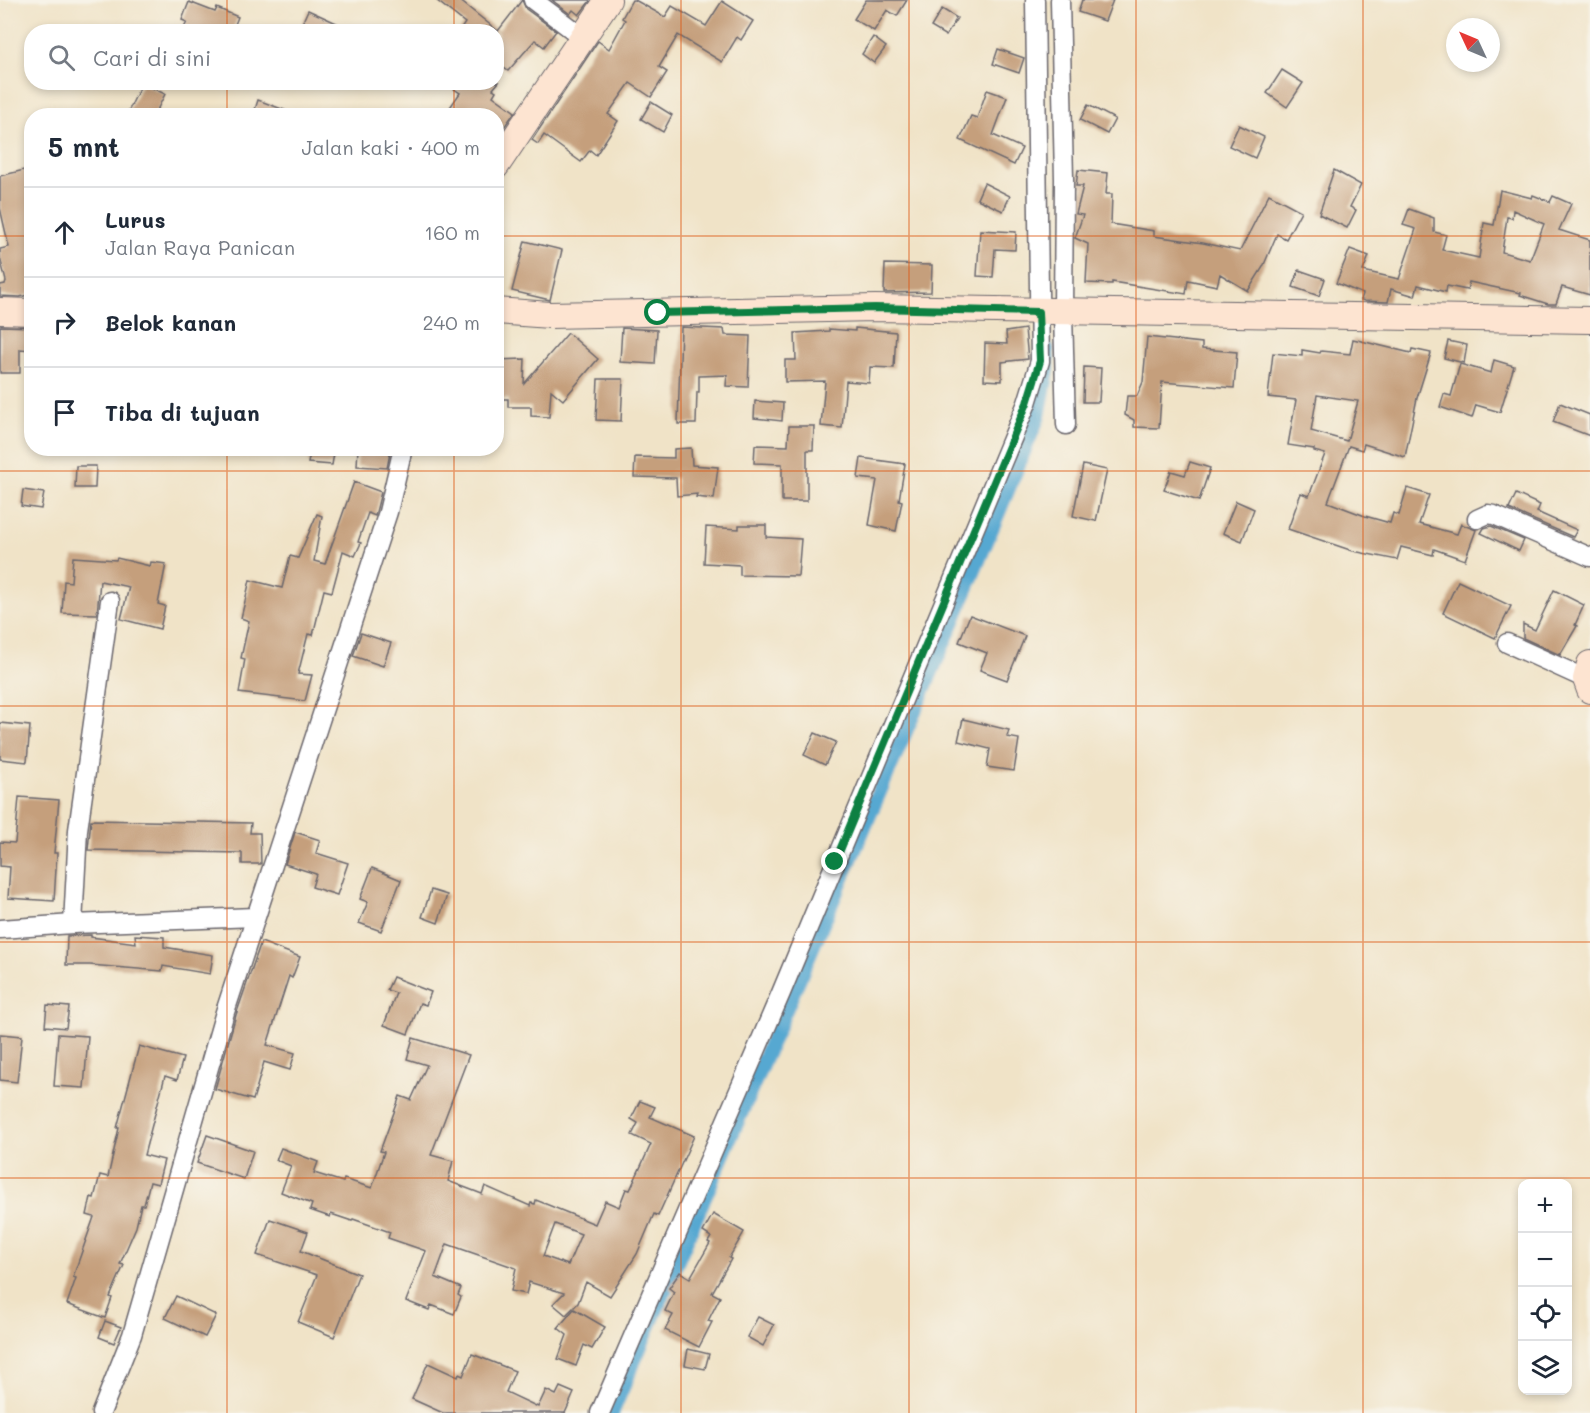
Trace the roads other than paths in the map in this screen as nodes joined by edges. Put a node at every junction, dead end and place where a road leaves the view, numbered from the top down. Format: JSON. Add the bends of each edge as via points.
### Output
{"nodes":[{"id":1,"x":533,"y":0,"type":"edge"},
{"id":2,"x":608,"y":0,"type":"edge"},
{"id":3,"x":1035,"y":0,"type":"edge"},
{"id":4,"x":1060,"y":0,"type":"edge"},
{"id":5,"x":582,"y":37,"type":"junction"},
{"id":6,"x":504,"y":153,"type":"edge"},
{"id":7,"x":0,"y":311,"type":"edge"},
{"id":8,"x":24,"y":312,"type":"edge"},
{"id":9,"x":504,"y":312,"type":"edge"},
{"id":10,"x":1047,"y":312,"type":"junction"},
{"id":11,"x":1590,"y":320,"type":"edge"},
{"id":12,"x":1066,"y":425,"type":"dead end"},
{"id":13,"x":401,"y":456,"type":"edge"},
{"id":14,"x":1477,"y":519,"type":"dead end"},
{"id":15,"x":1590,"y":557,"type":"edge"},
{"id":16,"x":110,"y":601,"type":"dead end"},
{"id":17,"x":1507,"y":643,"type":"dead end"},
{"id":18,"x":1589,"y":678,"type":"edge"},
{"id":19,"x":255,"y":917,"type":"junction"},
{"id":20,"x":73,"y":924,"type":"junction"},
{"id":21,"x":0,"y":929,"type":"edge"},
{"id":22,"x":101,"y":1413,"type":"edge"},
{"id":23,"x":600,"y":1413,"type":"edge"}],
"edges":[{"from":1,"to":5,"type":"street"},
{"from":2,"to":5,"type":"street"},
{"from":3,"to":10,"type":"street"},
{"from":4,"to":10,"type":"street","via":[[1064,179]]},
{"from":5,"to":6,"type":"street"},
{"from":7,"to":8,"type":"street"},
{"from":9,"to":10,"type":"street","via":[[550,315],[875,308]]},
{"from":10,"to":11,"type":"street"},
{"from":10,"to":12,"type":"street"},
{"from":10,"to":23,"type":"street","via":[[1040,361],[1027,403],[781,993]]},
{"from":13,"to":19,"type":"street","via":[[388,512]]},
{"from":14,"to":15,"type":"street","via":[[1494,514]]},
{"from":16,"to":20,"type":"street","via":[[78,830]]},
{"from":17,"to":18,"type":"street"},
{"from":19,"to":20,"type":"street"},
{"from":19,"to":22,"type":"street","via":[[132,1335]]},
{"from":20,"to":21,"type":"street"}]}
